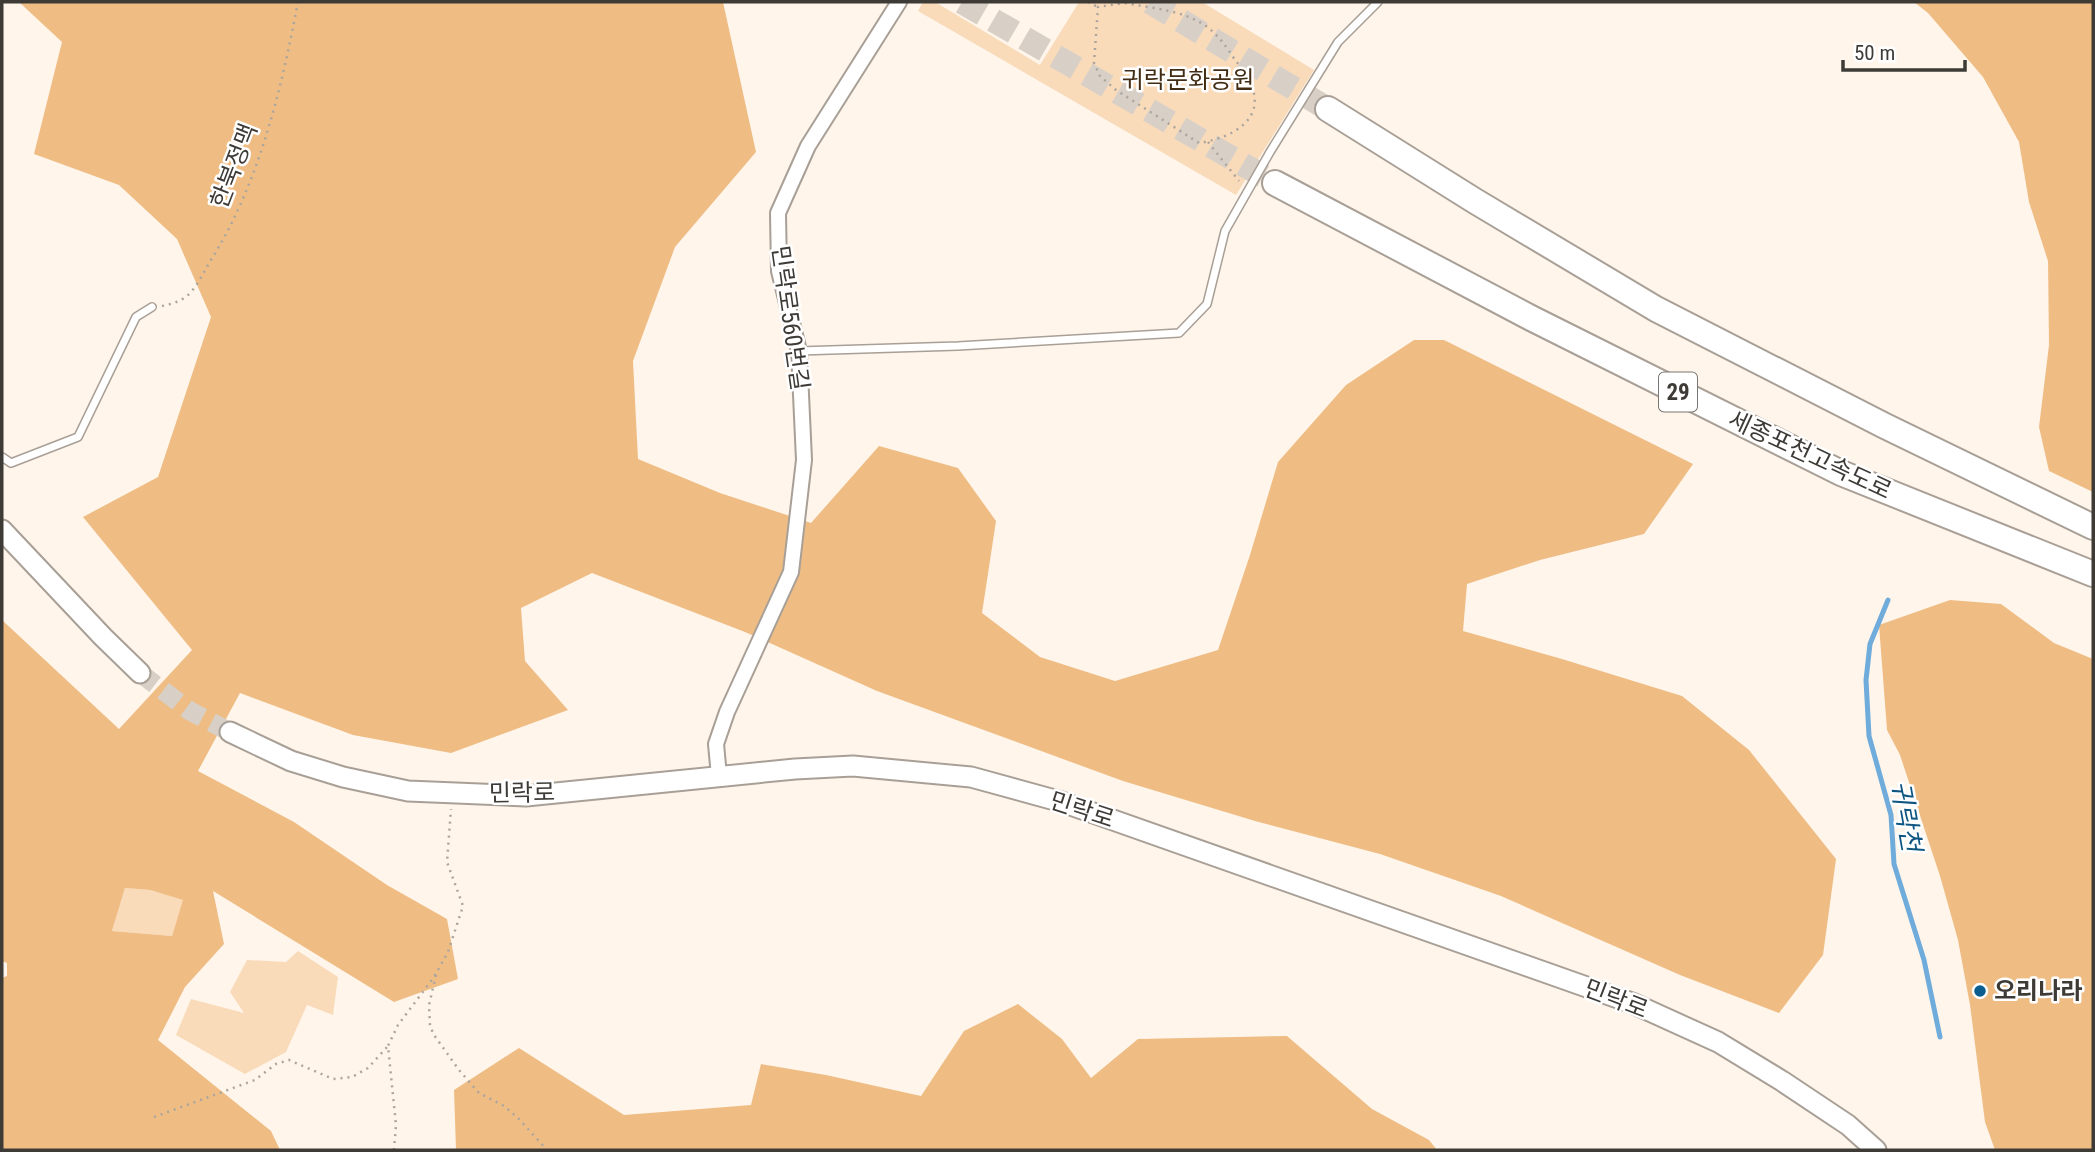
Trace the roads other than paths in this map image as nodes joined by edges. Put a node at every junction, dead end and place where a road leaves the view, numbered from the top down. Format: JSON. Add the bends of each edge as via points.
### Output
{"nodes":[{"id":1,"x":899,"y":2,"type":"edge"},
{"id":2,"x":1378,"y":2,"type":"edge"},
{"id":3,"x":1328,"y":109,"type":"tunnel mouth"},
{"id":4,"x":1275,"y":183,"type":"tunnel mouth"},
{"id":5,"x":152,"y":307,"type":"road end"},
{"id":6,"x":799,"y":351,"type":"junction"},
{"id":7,"x":2,"y":457,"type":"edge"},
{"id":8,"x":2093,"y":527,"type":"edge"},
{"id":9,"x":2,"y":530,"type":"edge"},
{"id":10,"x":2093,"y":574,"type":"edge"},
{"id":11,"x":140,"y":673,"type":"tunnel mouth"},
{"id":12,"x":230,"y":732,"type":"tunnel mouth"},
{"id":13,"x":719,"y":776,"type":"junction"},
{"id":14,"x":1876,"y":1150,"type":"edge"}],
"edges":[{"from":1,"to":6,"type":"street","name":"민락로560번길","via":[[808,146],[778,213],[779,271]]},
{"from":2,"to":6,"type":"lane","via":[[1338,42],[1225,231],[1208,304],[1179,333]]},
{"from":3,"to":8,"type":"highway","via":[[1656,309]]},
{"from":4,"to":10,"type":"highway","name":"세종포천고속도로","number":"29","via":[[1841,473]]},
{"from":5,"to":7,"type":"lane","via":[[136,317],[78,437],[11,463]]},
{"from":6,"to":13,"type":"street","name":"민락로560번길","via":[[803,460],[791,572],[727,712],[716,744]]},
{"from":9,"to":11,"type":"main road"},
{"from":12,"to":13,"type":"main road","name":"민락로","via":[[291,761],[408,791],[526,796]]},
{"from":13,"to":14,"type":"main road","name":"민락로","via":[[853,766],[971,777],[1062,802],[1632,1003],[1718,1042],[1848,1125]]}]}
